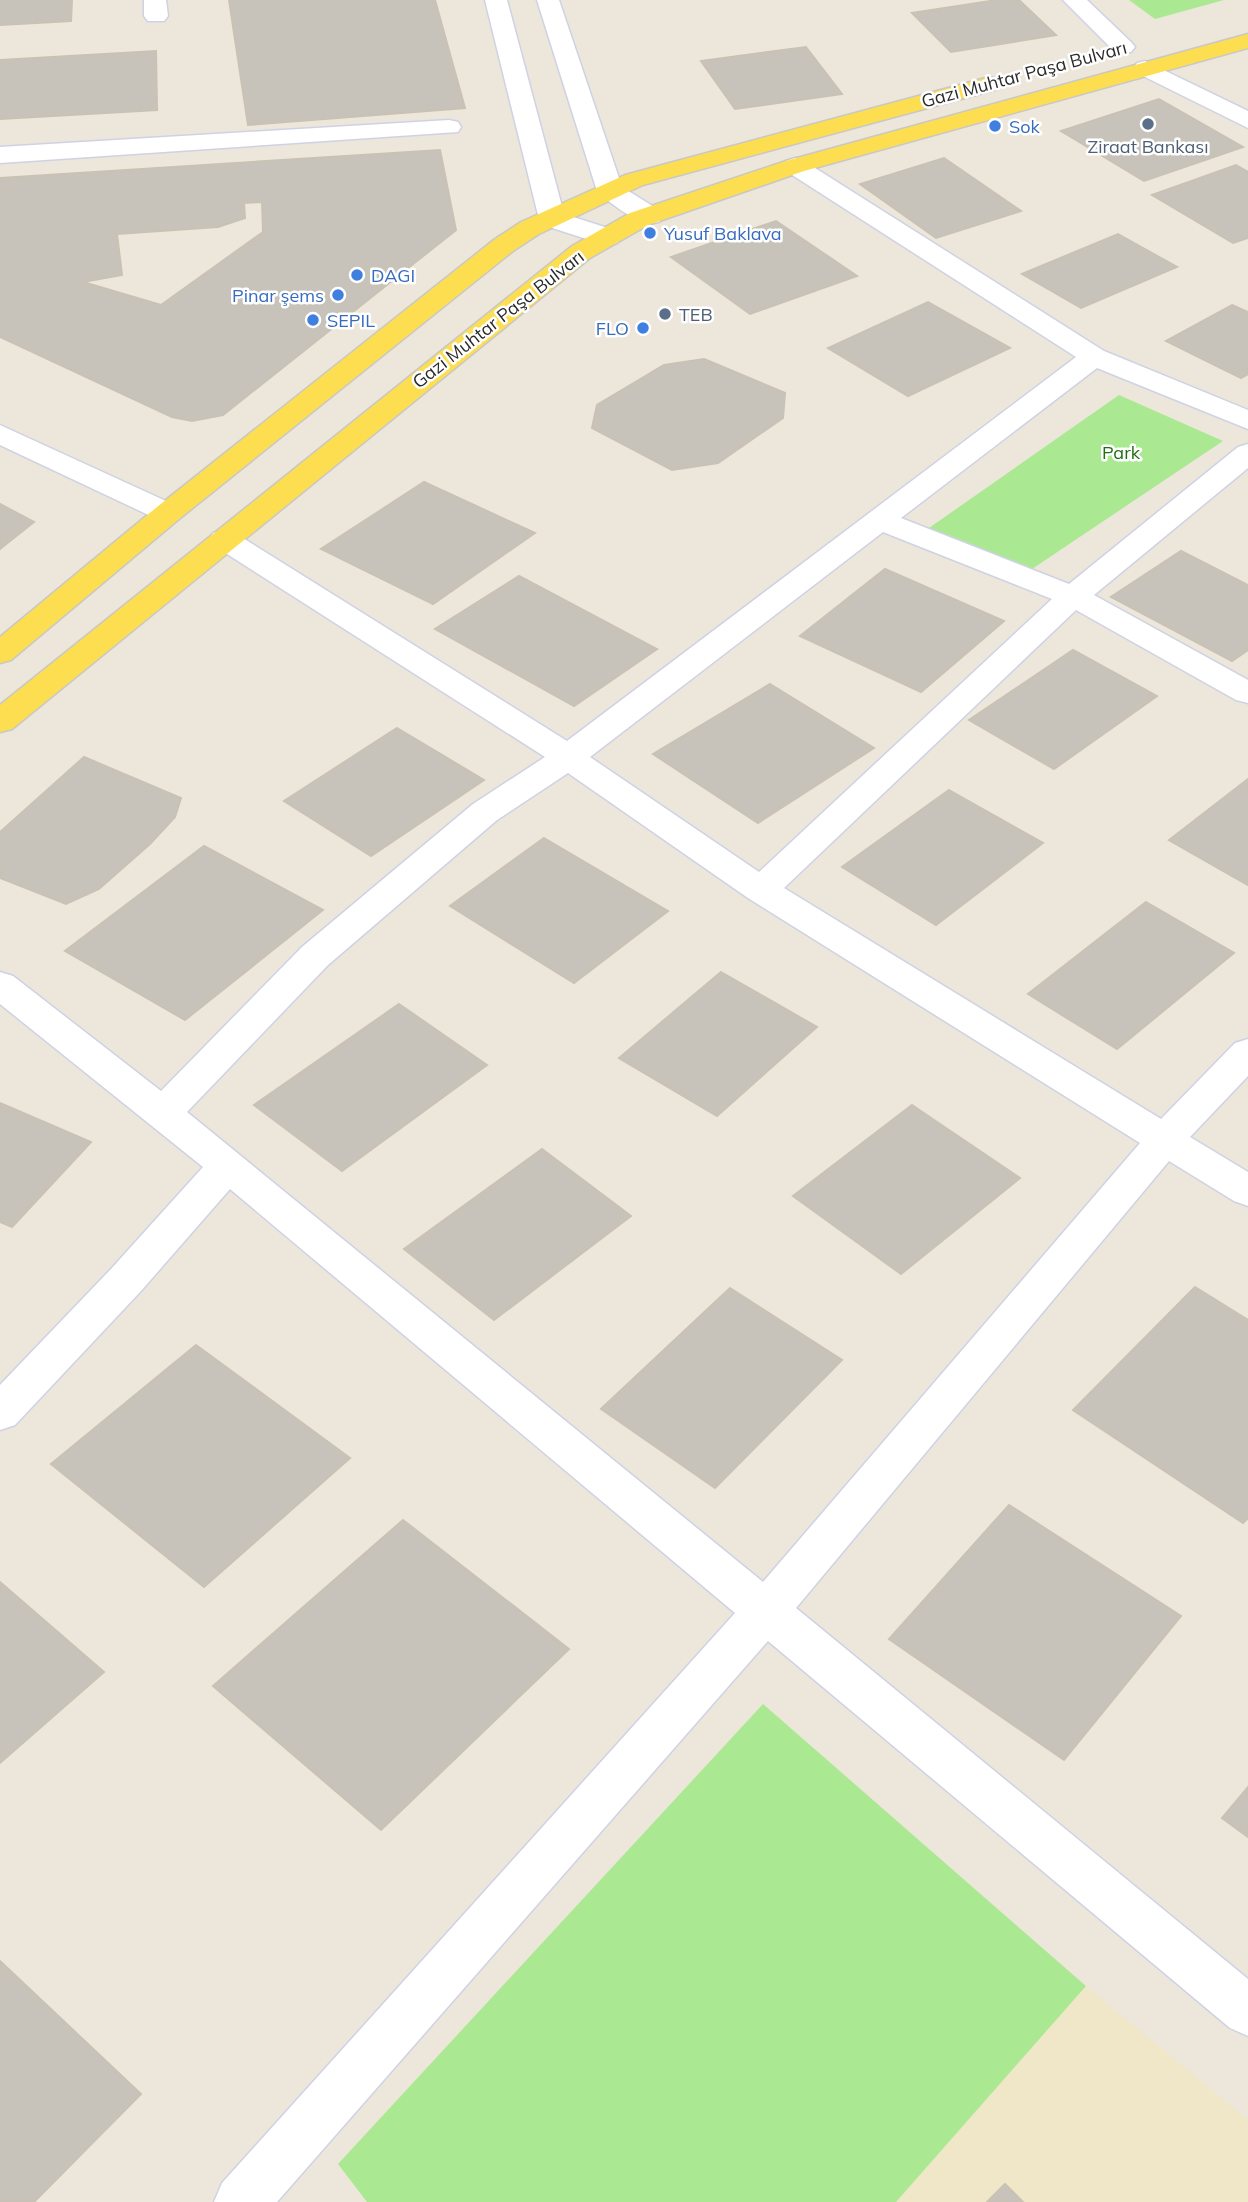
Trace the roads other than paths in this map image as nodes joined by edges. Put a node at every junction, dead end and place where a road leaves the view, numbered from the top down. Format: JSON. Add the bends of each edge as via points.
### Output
{"nodes":[{"id":1,"x":496,"y":0,"type":"edge"},
{"id":2,"x":548,"y":0,"type":"edge"},
{"id":3,"x":1074,"y":0,"type":"edge"},
{"id":4,"x":1248,"y":41,"type":"edge"},
{"id":5,"x":1129,"y":52,"type":"junction"},
{"id":6,"x":1013,"y":78,"type":"dead end"},
{"id":7,"x":1248,"y":121,"type":"edge"},
{"id":8,"x":449,"y":127,"type":"dead end"},
{"id":9,"x":0,"y":155,"type":"edge"},
{"id":10,"x":795,"y":166,"type":"junction"},
{"id":11,"x":610,"y":191,"type":"junction"},
{"id":12,"x":650,"y":216,"type":"junction"},
{"id":13,"x":552,"y":219,"type":"junction"},
{"id":14,"x":608,"y":237,"type":"junction"},
{"id":15,"x":1094,"y":357,"type":"junction"},
{"id":16,"x":1248,"y":419,"type":"edge"},
{"id":17,"x":0,"y":434,"type":"edge"},
{"id":18,"x":1248,"y":453,"type":"edge"},
{"id":19,"x":168,"y":513,"type":"junction"},
{"id":20,"x":881,"y":521,"type":"junction"},
{"id":21,"x":224,"y":539,"type":"junction"},
{"id":22,"x":1073,"y":596,"type":"junction"},
{"id":23,"x":0,"y":653,"type":"edge"},
{"id":24,"x":1248,"y":693,"type":"edge"},
{"id":25,"x":0,"y":722,"type":"edge"},
{"id":26,"x":568,"y":757,"type":"junction"},
{"id":27,"x":761,"y":890,"type":"junction"},
{"id":28,"x":0,"y":985,"type":"edge"},
{"id":29,"x":1248,"y":1052,"type":"edge"},
{"id":30,"x":163,"y":1113,"type":"junction"},
{"id":31,"x":1166,"y":1138,"type":"junction"},
{"id":32,"x":228,"y":1165,"type":"junction"},
{"id":33,"x":1248,"y":1191,"type":"edge"},
{"id":34,"x":0,"y":1413,"type":"edge"},
{"id":35,"x":766,"y":1611,"type":"junction"},
{"id":36,"x":1248,"y":2011,"type":"edge"},
{"id":37,"x":241,"y":2202,"type":"edge"}],
"edges":[{"from":1,"to":13,"type":"street"},
{"from":2,"to":11,"type":"street"},
{"from":3,"to":5,"type":"street"},
{"from":4,"to":5,"type":"main road","name":"Gazi Muhtar Paşa Bulvarı"},
{"from":5,"to":7,"type":"street"},
{"from":5,"to":10,"type":"main road","name":"Gazi Muhtar Paşa Bulvarı"},
{"from":6,"to":11,"type":"main road","name":"Gazi Muhtar Paşa Bulvarı","via":[[634,180]]},
{"from":8,"to":9,"type":"street"},
{"from":10,"to":12,"type":"main road","name":"Gazi Muhtar Paşa Bulvarı"},
{"from":10,"to":15,"type":"street"},
{"from":11,"to":12,"type":"street"},
{"from":11,"to":13,"type":"main road","name":"Gazi Muhtar Paşa Bulvarı"},
{"from":12,"to":14,"type":"main road","name":"Gazi Muhtar Paşa Bulvarı"},
{"from":13,"to":14,"type":"street"},
{"from":13,"to":19,"type":"main road","name":"Gazi Muhtar Paşa Bulvarı","via":[[504,245]]},
{"from":14,"to":21,"type":"main road","name":"Gazi Muhtar Paşa Bulvarı","via":[[581,251]]},
{"from":15,"to":16,"type":"street"},
{"from":15,"to":20,"type":"street"},
{"from":17,"to":19,"type":"street"},
{"from":18,"to":22,"type":"street"},
{"from":19,"to":23,"type":"main road","name":"Gazi Muhtar Paşa Bulvarı"},
{"from":20,"to":22,"type":"street"},
{"from":20,"to":26,"type":"street"},
{"from":21,"to":25,"type":"main road","name":"Gazi Muhtar Paşa Bulvarı"},
{"from":21,"to":26,"type":"street"},
{"from":22,"to":24,"type":"street"},
{"from":22,"to":27,"type":"street"},
{"from":26,"to":27,"type":"street"},
{"from":26,"to":30,"type":"street","via":[[485,812],[315,956]]},
{"from":27,"to":31,"type":"street"},
{"from":28,"to":30,"type":"street"},
{"from":29,"to":31,"type":"street"},
{"from":30,"to":32,"type":"street"},
{"from":31,"to":33,"type":"street"},
{"from":31,"to":35,"type":"street"},
{"from":32,"to":34,"type":"street"},
{"from":32,"to":35,"type":"street"},
{"from":35,"to":36,"type":"street"},
{"from":35,"to":37,"type":"street"}]}
